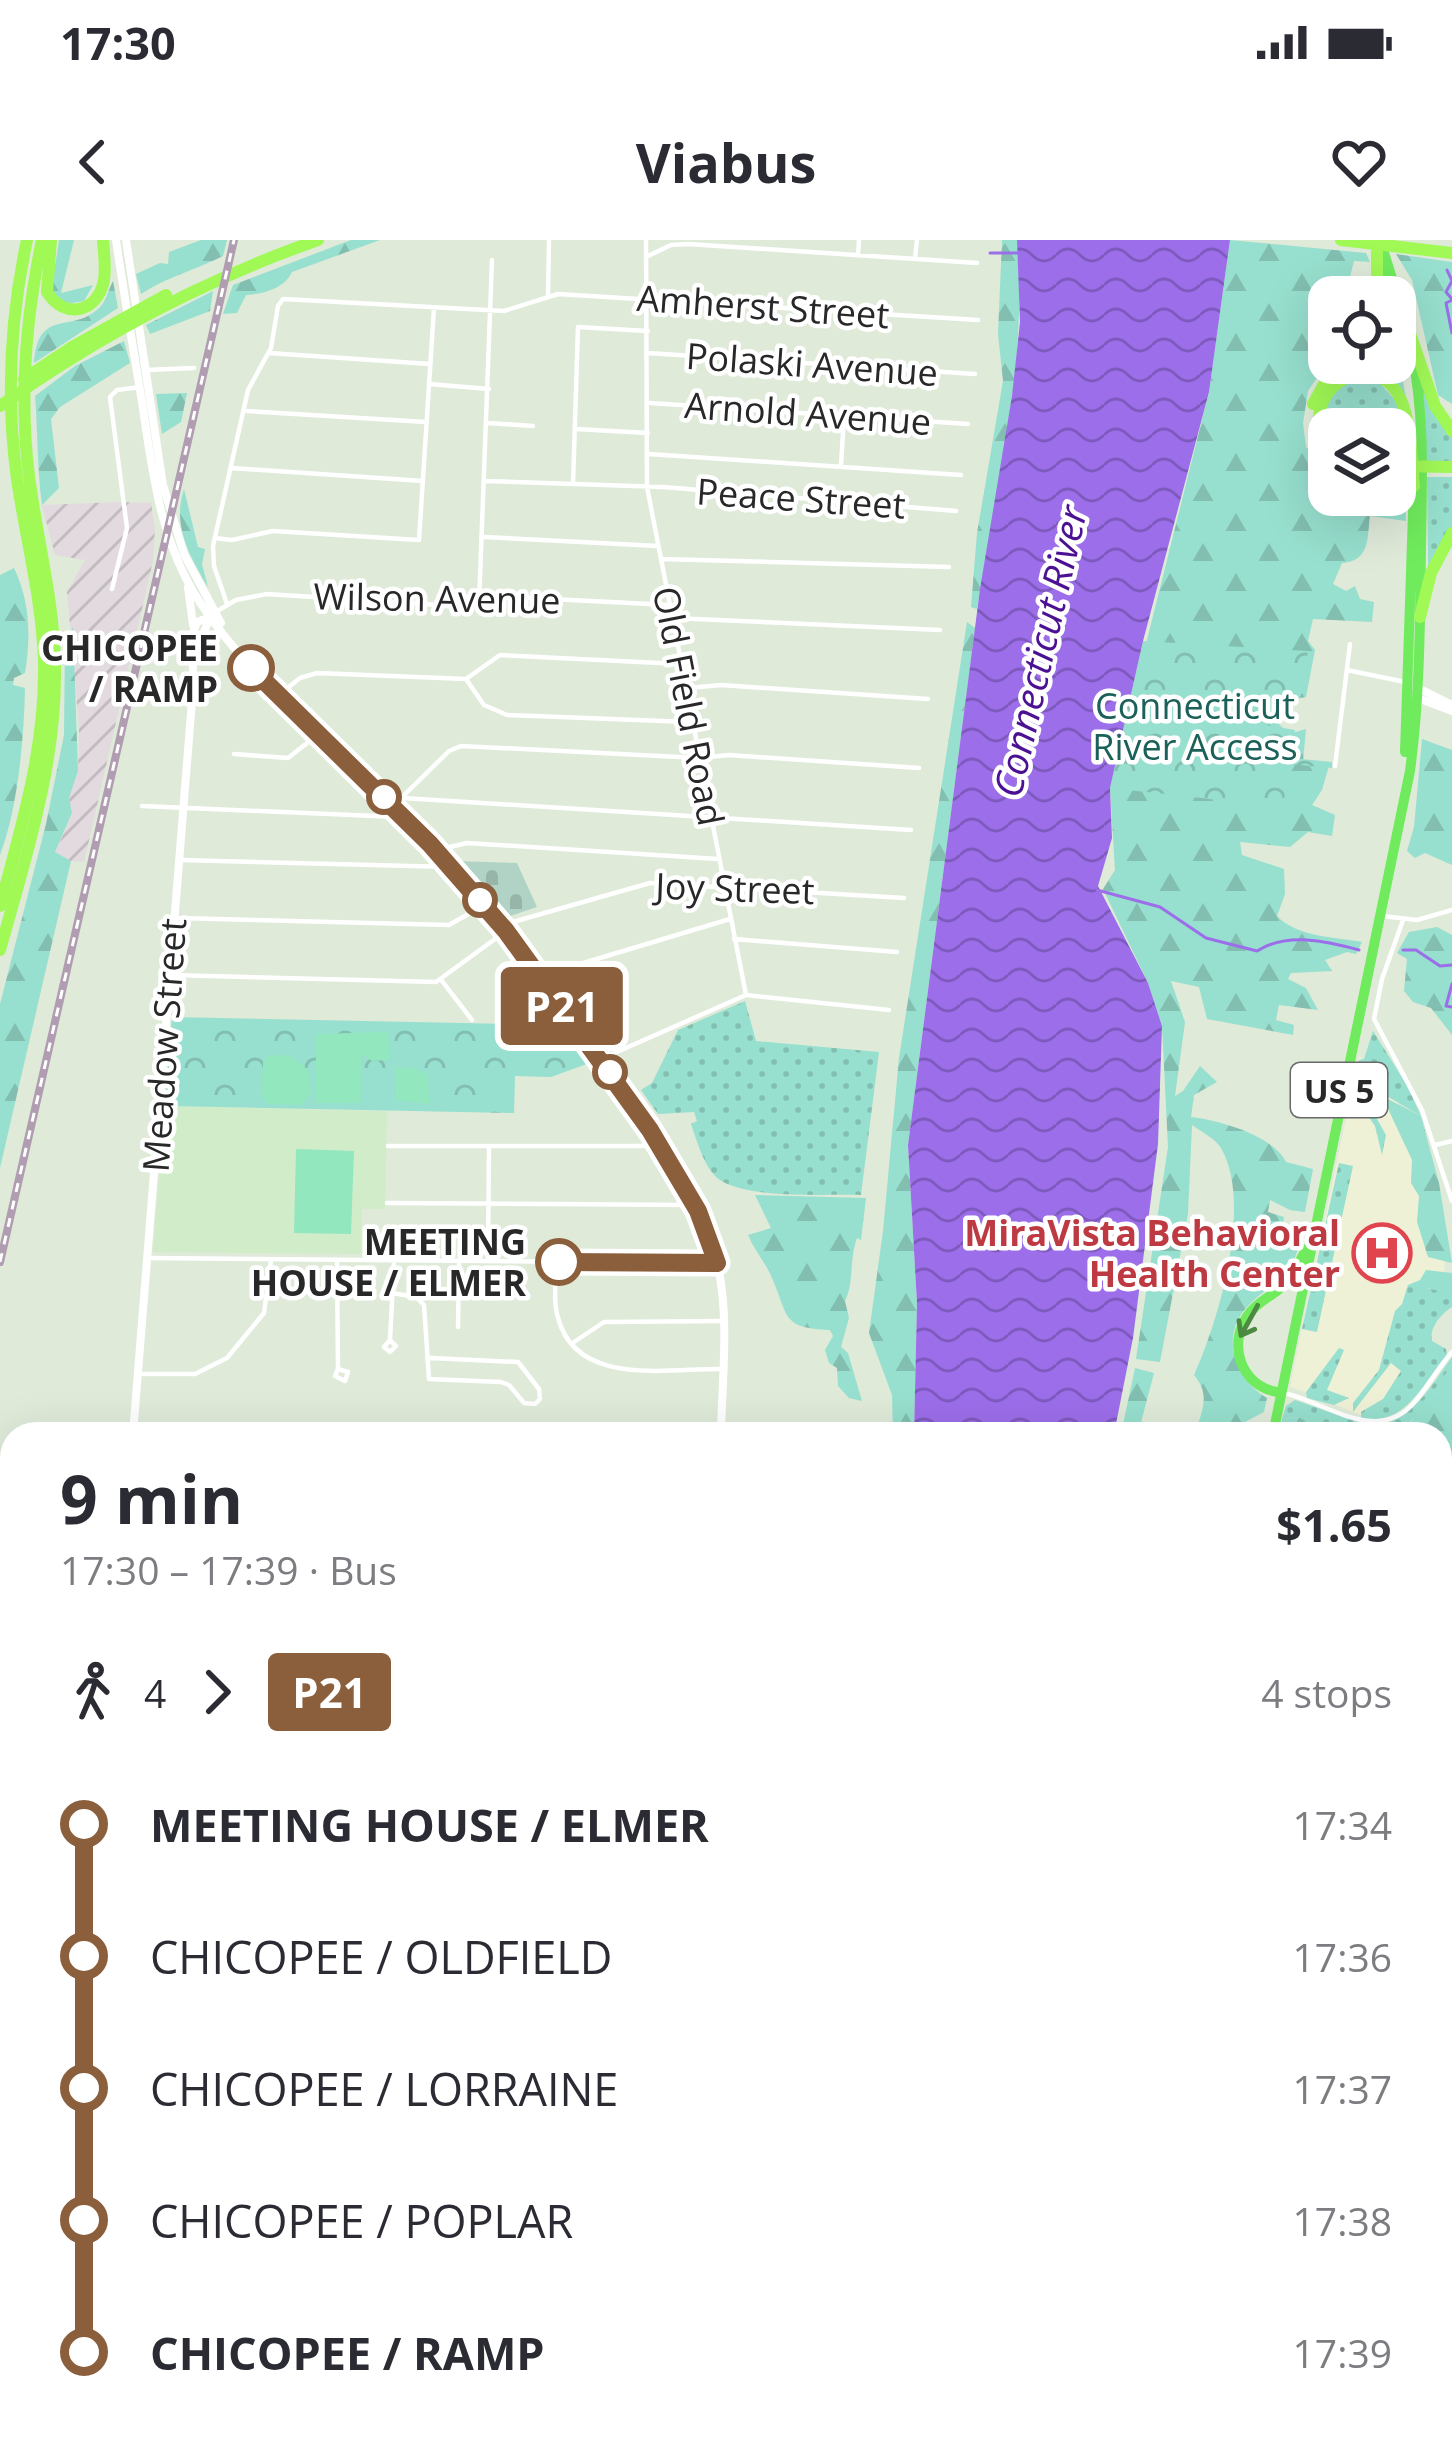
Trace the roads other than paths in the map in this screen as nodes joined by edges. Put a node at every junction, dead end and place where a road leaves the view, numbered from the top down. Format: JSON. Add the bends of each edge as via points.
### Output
{"nodes":[{"id":1,"x":25,"y":240,"type":"edge"},
{"id":2,"x":46,"y":240,"type":"edge"},
{"id":3,"x":103,"y":240,"type":"edge"},
{"id":4,"x":116,"y":240,"type":"edge"},
{"id":5,"x":126,"y":240,"type":"edge"},
{"id":6,"x":294,"y":240,"type":"edge"},
{"id":7,"x":318,"y":240,"type":"edge"},
{"id":8,"x":549,"y":240,"type":"edge"},
{"id":9,"x":646,"y":240,"type":"edge"},
{"id":10,"x":859,"y":240,"type":"edge"},
{"id":11,"x":917,"y":240,"type":"edge"},
{"id":12,"x":1342,"y":240,"type":"edge"},
{"id":13,"x":1410,"y":240,"type":"edge"},
{"id":14,"x":744,"y":243,"type":"edge"},
{"id":15,"x":1377,"y":244,"type":"edge"},
{"id":16,"x":1452,"y":249,"type":"edge"},
{"id":17,"x":858,"y":255,"type":"junction"},
{"id":18,"x":648,"y":256,"type":"junction"},
{"id":19,"x":915,"y":258,"type":"junction"},
{"id":20,"x":492,"y":260,"type":"dead end"},
{"id":21,"x":977,"y":263,"type":"dead end"},
{"id":22,"x":236,"y":267,"type":"junction"},
{"id":23,"x":1377,"y":276,"type":"edge"},
{"id":24,"x":1385,"y":276,"type":"edge"},
{"id":25,"x":1387,"y":276,"type":"edge"},
{"id":26,"x":548,"y":295,"type":"junction"},
{"id":27,"x":648,"y":299,"type":"junction"},
{"id":28,"x":434,"y":306,"type":"junction"},
{"id":29,"x":492,"y":311,"type":"junction"},
{"id":30,"x":978,"y":320,"type":"dead end"},
{"id":31,"x":648,"y":331,"type":"junction"},
{"id":32,"x":269,"y":353,"type":"junction"},
{"id":33,"x":648,"y":353,"type":"junction"},
{"id":34,"x":1416,"y":357,"type":"edge"},
{"id":35,"x":430,"y":364,"type":"junction"},
{"id":36,"x":194,"y":368,"type":"dead end"},
{"id":37,"x":141,"y":371,"type":"junction"},
{"id":38,"x":975,"y":374,"type":"dead end"},
{"id":39,"x":429,"y":383,"type":"junction"},
{"id":40,"x":1415,"y":384,"type":"edge"},
{"id":41,"x":143,"y":387,"type":"junction"},
{"id":42,"x":489,"y":389,"type":"junction"},
{"id":43,"x":3,"y":399,"type":"edge"},
{"id":44,"x":648,"y":403,"type":"junction"},
{"id":45,"x":1322,"y":408,"type":"edge"},
{"id":46,"x":1403,"y":408,"type":"edge"},
{"id":47,"x":244,"y":410,"type":"junction"},
{"id":48,"x":844,"y":416,"type":"junction"},
{"id":49,"x":427,"y":422,"type":"junction"},
{"id":50,"x":488,"y":423,"type":"junction"},
{"id":51,"x":968,"y":424,"type":"dead end"},
{"id":52,"x":533,"y":426,"type":"dead end"},
{"id":53,"x":575,"y":429,"type":"junction"},
{"id":54,"x":1452,"y":431,"type":"edge"},
{"id":55,"x":648,"y":433,"type":"junction"},
{"id":56,"x":648,"y":453,"type":"junction"},
{"id":57,"x":841,"y":467,"type":"junction"},
{"id":58,"x":231,"y":468,"type":"junction"},
{"id":59,"x":1416,"y":470,"type":"edge"},
{"id":60,"x":1452,"y":470,"type":"edge"},
{"id":61,"x":961,"y":475,"type":"dead end"},
{"id":62,"x":423,"y":481,"type":"junction"},
{"id":63,"x":485,"y":481,"type":"junction"},
{"id":64,"x":573,"y":484,"type":"junction"},
{"id":65,"x":647,"y":487,"type":"junction"},
{"id":66,"x":956,"y":511,"type":"dead end"},
{"id":67,"x":1414,"y":516,"type":"edge"},
{"id":68,"x":168,"y":521,"type":"junction"},
{"id":69,"x":1452,"y":532,"type":"edge"},
{"id":70,"x":482,"y":537,"type":"junction"},
{"id":71,"x":215,"y":538,"type":"junction"},
{"id":72,"x":658,"y":546,"type":"junction"},
{"id":73,"x":661,"y":559,"type":"junction"},
{"id":74,"x":949,"y":568,"type":"dead end"},
{"id":75,"x":184,"y":574,"type":"junction"},
{"id":76,"x":112,"y":589,"type":"dead end"},
{"id":77,"x":227,"y":604,"type":"junction"},
{"id":78,"x":479,"y":604,"type":"junction"},
{"id":79,"x":670,"y":605,"type":"junction"},
{"id":80,"x":212,"y":614,"type":"junction"},
{"id":81,"x":1420,"y":617,"type":"junction"},
{"id":82,"x":672,"y":618,"type":"junction"},
{"id":83,"x":940,"y":630,"type":"dead end"},
{"id":84,"x":196,"y":635,"type":"junction"},
{"id":85,"x":1350,"y":644,"type":"dead end"},
{"id":86,"x":232,"y":645,"type":"junction"},
{"id":87,"x":681,"y":664,"type":"junction"},
{"id":88,"x":1347,"y":670,"type":"junction"},
{"id":89,"x":466,"y":679,"type":"junction"},
{"id":90,"x":686,"y":689,"type":"junction"},
{"id":91,"x":1412,"y":691,"type":"junction"},
{"id":92,"x":279,"y":695,"type":"junction"},
{"id":93,"x":928,"y":699,"type":"dead end"},
{"id":94,"x":1452,"y":708,"type":"edge"},
{"id":95,"x":692,"y":722,"type":"junction"},
{"id":96,"x":318,"y":733,"type":"junction"},
{"id":97,"x":234,"y":754,"type":"dead end"},
{"id":98,"x":699,"y":758,"type":"junction"},
{"id":99,"x":1335,"y":766,"type":"dead end"},
{"id":100,"x":919,"y":768,"type":"dead end"},
{"id":101,"x":402,"y":797,"type":"junction"},
{"id":102,"x":142,"y":806,"type":"dead end"},
{"id":103,"x":393,"y":806,"type":"junction"},
{"id":104,"x":183,"y":807,"type":"junction"},
{"id":105,"x":404,"y":817,"type":"junction"},
{"id":106,"x":710,"y":817,"type":"junction"},
{"id":107,"x":911,"y":830,"type":"dead end"},
{"id":108,"x":436,"y":850,"type":"junction"},
{"id":109,"x":718,"y":859,"type":"junction"},
{"id":110,"x":178,"y":860,"type":"junction"},
{"id":111,"x":451,"y":866,"type":"junction"},
{"id":112,"x":723,"y":886,"type":"junction"},
{"id":113,"x":904,"y":898,"type":"dead end"},
{"id":114,"x":484,"y":905,"type":"junction"},
{"id":115,"x":0,"y":906,"type":"edge"},
{"id":116,"x":1452,"y":910,"type":"edge"},
{"id":117,"x":1382,"y":916,"type":"junction"},
{"id":118,"x":174,"y":918,"type":"junction"},
{"id":119,"x":730,"y":919,"type":"junction"},
{"id":120,"x":1403,"y":920,"type":"junction"},
{"id":121,"x":504,"y":928,"type":"junction"},
{"id":122,"x":1376,"y":932,"type":"junction"},
{"id":123,"x":734,"y":939,"type":"junction"},
{"id":124,"x":0,"y":950,"type":"edge"},
{"id":125,"x":897,"y":952,"type":"dead end"},
{"id":126,"x":169,"y":975,"type":"junction"},
{"id":127,"x":540,"y":976,"type":"junction"},
{"id":128,"x":441,"y":980,"type":"junction"},
{"id":129,"x":746,"y":995,"type":"junction"},
{"id":130,"x":889,"y":1010,"type":"dead end"},
{"id":131,"x":472,"y":1019,"type":"dead end"},
{"id":132,"x":601,"y":1059,"type":"junction"},
{"id":133,"x":1452,"y":1141,"type":"edge"},
{"id":134,"x":1435,"y":1145,"type":"junction"},
{"id":135,"x":388,"y":1146,"type":"dead end"},
{"id":136,"x":660,"y":1146,"type":"junction"},
{"id":137,"x":489,"y":1147,"type":"junction"},
{"id":138,"x":1444,"y":1177,"type":"junction"},
{"id":139,"x":1452,"y":1183,"type":"edge"},
{"id":140,"x":1452,"y":1201,"type":"edge"},
{"id":141,"x":387,"y":1203,"type":"dead end"},
{"id":142,"x":488,"y":1204,"type":"junction"},
{"id":143,"x":695,"y":1205,"type":"junction"},
{"id":144,"x":1306,"y":1250,"type":"junction"},
{"id":145,"x":147,"y":1258,"type":"junction"},
{"id":146,"x":271,"y":1260,"type":"junction"},
{"id":147,"x":337,"y":1260,"type":"junction"},
{"id":148,"x":394,"y":1261,"type":"junction"},
{"id":149,"x":459,"y":1262,"type":"junction"},
{"id":150,"x":488,"y":1262,"type":"junction"},
{"id":151,"x":556,"y":1262,"type":"junction"},
{"id":152,"x":717,"y":1263,"type":"junction"},
{"id":153,"x":392,"y":1293,"type":"junction"},
{"id":154,"x":723,"y":1321,"type":"junction"},
{"id":155,"x":458,"y":1328,"type":"dead end"},
{"id":156,"x":390,"y":1340,"type":"dead end"},
{"id":157,"x":572,"y":1344,"type":"junction"},
{"id":158,"x":1452,"y":1352,"type":"edge"},
{"id":159,"x":430,"y":1358,"type":"junction"},
{"id":160,"x":338,"y":1369,"type":"dead end"},
{"id":161,"x":722,"y":1369,"type":"junction"},
{"id":162,"x":137,"y":1374,"type":"junction"},
{"id":163,"x":1280,"y":1393,"type":"junction"},
{"id":164,"x":134,"y":1422,"type":"edge"},
{"id":165,"x":721,"y":1422,"type":"edge"},
{"id":166,"x":1273,"y":1422,"type":"edge"},
{"id":167,"x":1374,"y":1422,"type":"edge"},
{"id":168,"x":1380,"y":1422,"type":"edge"}],
"edges":[{"from":1,"to":115,"type":"highway","via":[[11,416],[39,598],[43,700],[30,798]]},
{"from":2,"to":3,"type":"highway","via":[[47,292],[59,307],[76,310],[93,303],[102,286]]},
{"from":2,"to":124,"type":"highway","via":[[29,320],[25,424],[52,614],[54,710],[40,802]]},
{"from":4,"to":37,"type":"main road"},
{"from":5,"to":37,"type":"main road"},
{"from":6,"to":22,"type":"highway"},
{"from":7,"to":22,"type":"highway"},
{"from":8,"to":26,"type":"street"},
{"from":9,"to":18,"type":"street","name":"Old Field Road"},
{"from":10,"to":17,"type":"street"},
{"from":11,"to":19,"type":"street"},
{"from":12,"to":15,"type":"highway"},
{"from":13,"to":16,"type":"highway"},
{"from":14,"to":17,"type":"street"},
{"from":14,"to":18,"type":"street","via":[[671,245]]},
{"from":15,"to":16,"type":"highway"},
{"from":15,"to":23,"type":"highway"},
{"from":15,"to":24,"type":"main road"},
{"from":15,"to":25,"type":"main road","number":"US 5"},
{"from":17,"to":19,"type":"street"},
{"from":18,"to":27,"type":"street","name":"Old Field Road"},
{"from":19,"to":21,"type":"street"},
{"from":20,"to":29,"type":"street"},
{"from":22,"to":43,"type":"highway","via":[[123,322]]},
{"from":26,"to":27,"type":"street","name":"Amherst Street"},
{"from":26,"to":29,"type":"street","name":"Amherst Street"},
{"from":27,"to":30,"type":"street","name":"Amherst Street"},
{"from":27,"to":31,"type":"street","name":"Old Field Road"},
{"from":28,"to":29,"type":"street"},
{"from":28,"to":32,"type":"street","via":[[281,300]]},
{"from":28,"to":35,"type":"street"},
{"from":29,"to":42,"type":"street"},
{"from":31,"to":33,"type":"street","name":"Old Field Road"},
{"from":31,"to":53,"type":"street","via":[[578,327]]},
{"from":32,"to":35,"type":"street"},
{"from":32,"to":47,"type":"street"},
{"from":33,"to":38,"type":"street","name":"Polaski Avenue"},
{"from":33,"to":44,"type":"street","name":"Old Field Road"},
{"from":34,"to":54,"type":"highway"},
{"from":35,"to":39,"type":"street"},
{"from":36,"to":37,"type":"street"},
{"from":37,"to":41,"type":"main road"},
{"from":39,"to":42,"type":"street"},
{"from":39,"to":49,"type":"street"},
{"from":40,"to":81,"type":"main road","number":"US 5"},
{"from":41,"to":68,"type":"main road"},
{"from":41,"to":68,"type":"main road"},
{"from":41,"to":76,"type":"street","via":[[117,390],[110,399],[127,528]]},
{"from":42,"to":50,"type":"street"},
{"from":44,"to":48,"type":"street","name":"Arnold Avenue"},
{"from":44,"to":55,"type":"street","name":"Old Field Road"},
{"from":45,"to":46,"type":"highway","via":[[1329,388],[1350,375],[1381,378]]},
{"from":47,"to":49,"type":"street"},
{"from":47,"to":58,"type":"street"},
{"from":48,"to":51,"type":"street","name":"Arnold Avenue"},
{"from":48,"to":57,"type":"street"},
{"from":49,"to":62,"type":"street"},
{"from":50,"to":52,"type":"street"},
{"from":50,"to":63,"type":"street"},
{"from":53,"to":55,"type":"street"},
{"from":53,"to":64,"type":"street"},
{"from":55,"to":56,"type":"street","name":"Old Field Road"},
{"from":56,"to":57,"type":"street"},
{"from":56,"to":65,"type":"street","name":"Old Field Road"},
{"from":57,"to":61,"type":"street"},
{"from":58,"to":62,"type":"street"},
{"from":58,"to":71,"type":"street"},
{"from":59,"to":60,"type":"highway"},
{"from":62,"to":71,"type":"street","via":[[419,540],[273,531]]},
{"from":63,"to":64,"type":"street","name":"Peace Street"},
{"from":63,"to":70,"type":"street"},
{"from":64,"to":65,"type":"street","name":"Peace Street"},
{"from":65,"to":66,"type":"street","name":"Peace Street"},
{"from":65,"to":72,"type":"street","name":"Old Field Road"},
{"from":67,"to":91,"type":"main road","number":"US 5"},
{"from":68,"to":75,"type":"main road"},
{"from":68,"to":80,"type":"main road"},
{"from":69,"to":81,"type":"highway"},
{"from":70,"to":72,"type":"street"},
{"from":70,"to":78,"type":"street"},
{"from":71,"to":77,"type":"street","via":[[213,563]]},
{"from":72,"to":73,"type":"street","name":"Old Field Road"},
{"from":73,"to":74,"type":"street"},
{"from":73,"to":79,"type":"street","name":"Old Field Road"},
{"from":75,"to":80,"type":"main road"},
{"from":75,"to":84,"type":"main road","name":"Meadow Street"},
{"from":77,"to":78,"type":"street","name":"Wilson Avenue","via":[[267,594]]},
{"from":77,"to":80,"type":"street","name":"Wilson Avenue"},
{"from":78,"to":79,"type":"street","name":"Wilson Avenue","via":[[515,597]]},
{"from":79,"to":82,"type":"street","name":"Old Field Road"},
{"from":80,"to":84,"type":"main road","via":[[196,622]]},
{"from":80,"to":86,"type":"main road"},
{"from":81,"to":91,"type":"main road","number":"US 5"},
{"from":82,"to":83,"type":"street"},
{"from":82,"to":87,"type":"street","name":"Old Field Road"},
{"from":84,"to":86,"type":"main road","via":[[217,634]]},
{"from":84,"to":104,"type":"main road","name":"Meadow Street"},
{"from":85,"to":88,"type":"street"},
{"from":86,"to":92,"type":"main road"},
{"from":87,"to":89,"type":"street","via":[[500,655]]},
{"from":87,"to":90,"type":"street","name":"Old Field Road"},
{"from":88,"to":91,"type":"street","via":[[1398,678]]},
{"from":88,"to":99,"type":"street"},
{"from":89,"to":92,"type":"street","via":[[317,673]]},
{"from":89,"to":95,"type":"street","via":[[484,705],[507,715]]},
{"from":90,"to":93,"type":"street"},
{"from":90,"to":95,"type":"street","name":"Old Field Road"},
{"from":91,"to":94,"type":"main road"},
{"from":91,"to":117,"type":"main road","number":"US 5","via":[[1407,795]]},
{"from":91,"to":122,"type":"main road","number":"US 5"},
{"from":92,"to":96,"type":"main road"},
{"from":95,"to":98,"type":"street","name":"Old Field Road"},
{"from":96,"to":97,"type":"street","via":[[288,758]]},
{"from":96,"to":103,"type":"main road"},
{"from":98,"to":100,"type":"street"},
{"from":98,"to":101,"type":"street","via":[[459,746]]},
{"from":98,"to":106,"type":"street","name":"Old Field Road"},
{"from":101,"to":103,"type":"street"},
{"from":101,"to":106,"type":"street"},
{"from":102,"to":104,"type":"street"},
{"from":103,"to":105,"type":"main road"},
{"from":104,"to":105,"type":"street"},
{"from":104,"to":110,"type":"main road","name":"Meadow Street"},
{"from":105,"to":108,"type":"main road"},
{"from":106,"to":107,"type":"street"},
{"from":106,"to":109,"type":"street","name":"Old Field Road"},
{"from":108,"to":109,"type":"street","via":[[467,843]]},
{"from":108,"to":111,"type":"main road"},
{"from":109,"to":112,"type":"street","name":"Old Field Road"},
{"from":110,"to":111,"type":"street"},
{"from":110,"to":118,"type":"main road","name":"Meadow Street"},
{"from":111,"to":114,"type":"main road"},
{"from":112,"to":113,"type":"street","name":"Joy Street"},
{"from":112,"to":119,"type":"street","name":"Old Field Road"},
{"from":112,"to":121,"type":"street","name":"Joy Street","via":[[636,885]]},
{"from":114,"to":118,"type":"street","via":[[452,925]]},
{"from":114,"to":121,"type":"main road"},
{"from":116,"to":120,"type":"street"},
{"from":117,"to":120,"type":"street"},
{"from":117,"to":122,"type":"main road","number":"US 5"},
{"from":118,"to":126,"type":"main road","name":"Meadow Street"},
{"from":119,"to":123,"type":"street","name":"Old Field Road"},
{"from":119,"to":127,"type":"street"},
{"from":120,"to":134,"type":"street","via":[[1374,1018]]},
{"from":121,"to":127,"type":"main road"},
{"from":121,"to":128,"type":"street"},
{"from":122,"to":144,"type":"main road","number":"US 5"},
{"from":122,"to":163,"type":"main road","number":"US 5"},
{"from":123,"to":125,"type":"street"},
{"from":123,"to":129,"type":"street","name":"Old Field Road"},
{"from":126,"to":128,"type":"street"},
{"from":126,"to":145,"type":"main road","name":"Meadow Street"},
{"from":127,"to":132,"type":"main road"},
{"from":128,"to":131,"type":"street"},
{"from":129,"to":130,"type":"street"},
{"from":129,"to":132,"type":"street"},
{"from":132,"to":136,"type":"main road"},
{"from":133,"to":134,"type":"street"},
{"from":134,"to":138,"type":"street"},
{"from":135,"to":137,"type":"street"},
{"from":136,"to":137,"type":"street"},
{"from":136,"to":143,"type":"main road"},
{"from":137,"to":142,"type":"street"},
{"from":138,"to":139,"type":"street"},
{"from":138,"to":140,"type":"street"},
{"from":141,"to":142,"type":"street"},
{"from":142,"to":143,"type":"street"},
{"from":142,"to":150,"type":"street"},
{"from":143,"to":152,"type":"main road"},
{"from":144,"to":163,"type":"main road","number":"US 5"},
{"from":144,"to":163,"type":"main road","one_way":true,"via":[[1239,1335],[1247,1375]]},
{"from":145,"to":146,"type":"street"},
{"from":145,"to":162,"type":"main road","name":"Meadow Street"},
{"from":146,"to":147,"type":"street"},
{"from":146,"to":162,"type":"street","via":[[267,1305],[231,1354],[191,1375]]},
{"from":147,"to":148,"type":"street"},
{"from":147,"to":160,"type":"street"},
{"from":148,"to":149,"type":"street"},
{"from":148,"to":153,"type":"street"},
{"from":149,"to":150,"type":"street"},
{"from":149,"to":155,"type":"street"},
{"from":150,"to":151,"type":"street"},
{"from":151,"to":152,"type":"street"},
{"from":151,"to":157,"type":"street","via":[[557,1312]]},
{"from":152,"to":154,"type":"main road"},
{"from":153,"to":156,"type":"street"},
{"from":153,"to":159,"type":"street","via":[[421,1300]]},
{"from":154,"to":157,"type":"street","via":[[604,1322]]},
{"from":154,"to":161,"type":"main road"},
{"from":157,"to":161,"type":"street","via":[[612,1367]]},
{"from":158,"to":168,"type":"street","via":[[1406,1412]]},
{"from":159,"to":159,"type":"street","via":[[429,1379],[503,1382],[524,1402],[540,1397],[518,1362]]},
{"from":161,"to":165,"type":"main road"},
{"from":162,"to":164,"type":"main road","name":"Meadow Street"},
{"from":163,"to":166,"type":"main road","number":"US 5"},
{"from":163,"to":167,"type":"street"}]}
